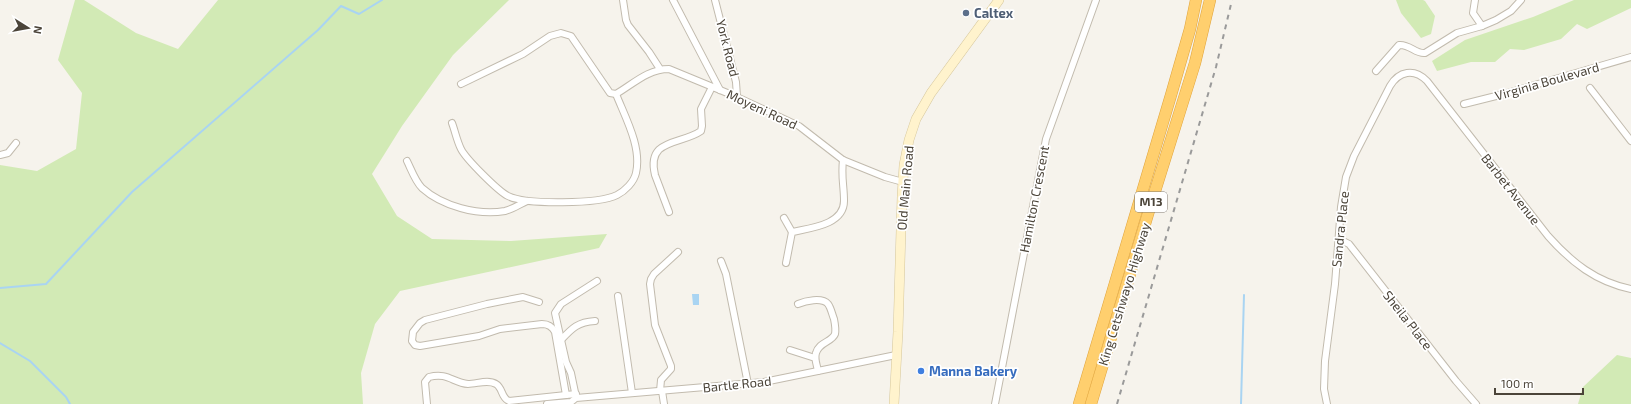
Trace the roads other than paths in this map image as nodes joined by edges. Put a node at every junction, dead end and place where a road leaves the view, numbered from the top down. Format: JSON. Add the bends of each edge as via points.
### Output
{"nodes":[{"id":1,"x":623,"y":0,"type":"edge"},
{"id":2,"x":673,"y":0,"type":"edge"},
{"id":3,"x":715,"y":0,"type":"edge"},
{"id":4,"x":999,"y":0,"type":"edge"},
{"id":5,"x":1096,"y":0,"type":"edge"},
{"id":6,"x":1196,"y":0,"type":"edge"},
{"id":7,"x":1210,"y":0,"type":"edge"},
{"id":8,"x":1475,"y":0,"type":"edge"},
{"id":9,"x":1521,"y":0,"type":"edge"},
{"id":10,"x":1482,"y":26,"type":"junction"},
{"id":11,"x":1631,"y":57,"type":"edge"},
{"id":12,"x":660,"y":69,"type":"junction"},
{"id":13,"x":1376,"y":71,"type":"dead end"},
{"id":14,"x":1406,"y":72,"type":"joint"},
{"id":15,"x":461,"y":84,"type":"dead end"},
{"id":16,"x":712,"y":87,"type":"junction"},
{"id":17,"x":1590,"y":88,"type":"dead end"},
{"id":18,"x":720,"y":90,"type":"junction"},
{"id":19,"x":616,"y":94,"type":"junction"},
{"id":20,"x":737,"y":97,"type":"junction"},
{"id":21,"x":1464,"y":104,"type":"dead end"},
{"id":22,"x":452,"y":123,"type":"dead end"},
{"id":23,"x":1631,"y":141,"type":"edge"},
{"id":24,"x":16,"y":143,"type":"dead end"},
{"id":25,"x":0,"y":155,"type":"edge"},
{"id":26,"x":844,"y":160,"type":"junction"},
{"id":27,"x":407,"y":161,"type":"dead end"},
{"id":28,"x":903,"y":182,"type":"junction"},
{"id":29,"x":528,"y":200,"type":"junction"},
{"id":30,"x":669,"y":212,"type":"dead end"},
{"id":31,"x":784,"y":218,"type":"dead end"},
{"id":32,"x":792,"y":232,"type":"junction"},
{"id":33,"x":1339,"y":238,"type":"junction"},
{"id":34,"x":678,"y":252,"type":"dead end"},
{"id":35,"x":721,"y":261,"type":"dead end"},
{"id":36,"x":786,"y":264,"type":"dead end"},
{"id":37,"x":597,"y":281,"type":"dead end"},
{"id":38,"x":1631,"y":289,"type":"edge"},
{"id":39,"x":618,"y":296,"type":"dead end"},
{"id":40,"x":539,"y":302,"type":"dead end"},
{"id":41,"x":798,"y":304,"type":"dead end"},
{"id":42,"x":595,"y":320,"type":"dead end"},
{"id":43,"x":561,"y":340,"type":"junction"},
{"id":44,"x":790,"y":350,"type":"dead end"},
{"id":45,"x":896,"y":356,"type":"junction"},
{"id":46,"x":815,"y":358,"type":"junction"},
{"id":47,"x":818,"y":371,"type":"junction"},
{"id":48,"x":748,"y":384,"type":"junction"},
{"id":49,"x":661,"y":391,"type":"junction"},
{"id":50,"x":632,"y":393,"type":"junction"},
{"id":51,"x":566,"y":395,"type":"junction"},
{"id":52,"x":576,"y":396,"type":"junction"},
{"id":53,"x":427,"y":404,"type":"edge"},
{"id":54,"x":547,"y":404,"type":"edge"},
{"id":55,"x":664,"y":404,"type":"edge"},
{"id":56,"x":894,"y":404,"type":"edge"},
{"id":57,"x":996,"y":404,"type":"edge"},
{"id":58,"x":1079,"y":404,"type":"edge"},
{"id":59,"x":1091,"y":404,"type":"edge"},
{"id":60,"x":1327,"y":404,"type":"edge"},
{"id":61,"x":1476,"y":404,"type":"edge"}],
"edges":[{"from":1,"to":12,"type":"street","via":[[628,25]]},
{"from":2,"to":18,"type":"street"},
{"from":3,"to":20,"type":"street","name":"York Road","via":[[737,84]]},
{"from":4,"to":28,"type":"street","name":"Old Main Road","via":[[922,106],[909,140]]},
{"from":5,"to":57,"type":"street","name":"Hamilton Crescent","via":[[1046,139]]},
{"from":6,"to":58,"type":"highway","name":"King Cetshwayo Highway","number":"M13","via":[[1171,95]]},
{"from":7,"to":59,"type":"highway","name":"King Cetshwayo Highway","number":"M13","via":[[1195,64]]},
{"from":8,"to":10,"type":"street","via":[[1473,13]]},
{"from":9,"to":10,"type":"street","via":[[1506,14]]},
{"from":10,"to":13,"type":"street","via":[[1457,33],[1425,53],[1420,54],[1405,44],[1399,45]]},
{"from":11,"to":21,"type":"street","name":"Virginia Boulevard"},
{"from":12,"to":16,"type":"street","name":"Moyeni Road","via":[[669,69]]},
{"from":12,"to":19,"type":"street","via":[[646,74]]},
{"from":14,"to":33,"type":"street","name":"Sandra Place","via":[[1394,79],[1349,167],[1343,193]]},
{"from":14,"to":38,"type":"street","name":"Barbet Avenue","via":[[1419,74],[1427,81],[1563,253],[1597,278]]},
{"from":15,"to":19,"type":"street","via":[[523,54],[550,36],[561,33],[571,36],[608,92]]},
{"from":16,"to":18,"type":"street","name":"Moyeni Road"},
{"from":16,"to":30,"type":"street","via":[[701,109],[701,131],[665,145],[654,158],[653,170]]},
{"from":17,"to":23,"type":"street"},
{"from":18,"to":20,"type":"street","name":"Moyeni Road"},
{"from":19,"to":29,"type":"street","via":[[636,154],[636,172],[630,184],[620,194],[610,198],[552,203]]},
{"from":20,"to":26,"type":"street","name":"Moyeni Road","via":[[799,126]]},
{"from":22,"to":29,"type":"street","via":[[461,148],[468,158],[504,193],[510,197]]},
{"from":24,"to":25,"type":"street","via":[[8,153]]},
{"from":26,"to":28,"type":"street","name":"Moyeni Road"},
{"from":26,"to":32,"type":"street","via":[[841,180],[844,203],[840,214],[822,225]]},
{"from":27,"to":29,"type":"street","via":[[421,187],[469,211],[505,211]]},
{"from":28,"to":45,"type":"street","name":"Old Main Road"},
{"from":31,"to":32,"type":"street"},
{"from":32,"to":36,"type":"street"},
{"from":33,"to":60,"type":"street","name":"Sandra Place","via":[[1326,361],[1324,389]]},
{"from":33,"to":61,"type":"street","name":"Sheila Place","via":[[1349,244]]},
{"from":34,"to":49,"type":"street","via":[[650,281],[655,325],[672,366],[660,381]]},
{"from":35,"to":48,"type":"street","via":[[726,274]]},
{"from":37,"to":43,"type":"street","via":[[557,309],[555,316]]},
{"from":39,"to":50,"type":"street"},
{"from":40,"to":51,"type":"street","via":[[523,297],[425,320],[415,329],[412,342],[420,346],[479,336],[500,329],[548,325],[554,332]]},
{"from":41,"to":46,"type":"street","via":[[808,301],[824,302],[832,312],[834,335],[820,346]]},
{"from":42,"to":43,"type":"street","via":[[580,323]]},
{"from":43,"to":52,"type":"street","via":[[566,362],[572,373]]},
{"from":44,"to":46,"type":"street"},
{"from":45,"to":47,"type":"street","name":"Bartle Road"},
{"from":45,"to":56,"type":"street","name":"Old Main Road"},
{"from":46,"to":47,"type":"street"},
{"from":47,"to":48,"type":"street","name":"Bartle Road"},
{"from":48,"to":49,"type":"street","name":"Bartle Road"},
{"from":49,"to":50,"type":"street","name":"Bartle Road"},
{"from":49,"to":55,"type":"street"},
{"from":50,"to":52,"type":"street","name":"Bartle Road"},
{"from":51,"to":52,"type":"street"},
{"from":51,"to":53,"type":"street","via":[[508,400],[504,398],[500,387],[494,383],[465,383],[437,375],[429,376],[425,382]]},
{"from":52,"to":54,"type":"street","via":[[571,402]]}]}
